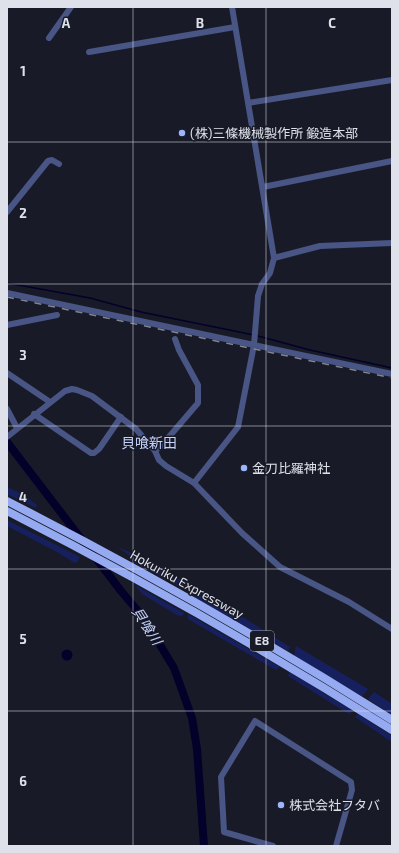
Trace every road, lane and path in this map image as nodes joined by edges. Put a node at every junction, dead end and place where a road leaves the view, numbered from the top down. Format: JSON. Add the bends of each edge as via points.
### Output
{"nodes":[{"id":1,"x":71,"y":7,"type":"edge"},
{"id":2,"x":232,"y":7,"type":"edge"},
{"id":3,"x":235,"y":27,"type":"junction"},
{"id":4,"x":49,"y":38,"type":"dead end"},
{"id":5,"x":89,"y":52,"type":"dead end"},
{"id":6,"x":392,"y":80,"type":"edge"},
{"id":7,"x":248,"y":103,"type":"junction"},
{"id":8,"x":392,"y":161,"type":"edge"},
{"id":9,"x":59,"y":164,"type":"dead end"},
{"id":10,"x":262,"y":187,"type":"junction"},
{"id":11,"x":7,"y":212,"type":"edge"},
{"id":12,"x":392,"y":243,"type":"edge"},
{"id":13,"x":274,"y":258,"type":"junction"},
{"id":14,"x":7,"y":293,"type":"edge"},
{"id":15,"x":57,"y":315,"type":"dead end"},
{"id":16,"x":7,"y":326,"type":"edge"},
{"id":17,"x":176,"y":339,"type":"dead end"},
{"id":18,"x":254,"y":345,"type":"junction"},
{"id":19,"x":7,"y":373,"type":"edge"},
{"id":20,"x":392,"y":374,"type":"edge"},
{"id":21,"x":50,"y":402,"type":"junction"},
{"id":22,"x":7,"y":409,"type":"edge"},
{"id":23,"x":34,"y":414,"type":"junction"},
{"id":24,"x":121,"y":417,"type":"junction"},
{"id":25,"x":16,"y":429,"type":"junction"},
{"id":26,"x":7,"y":437,"type":"edge"},
{"id":27,"x":155,"y":451,"type":"junction"},
{"id":28,"x":194,"y":483,"type":"junction"},
{"id":29,"x":7,"y":501,"type":"edge"},
{"id":30,"x":7,"y":510,"type":"edge"},
{"id":31,"x":392,"y":629,"type":"edge"},
{"id":32,"x":392,"y":720,"type":"edge"},
{"id":33,"x":392,"y":730,"type":"edge"},
{"id":34,"x":274,"y":846,"type":"edge"},
{"id":35,"x":336,"y":846,"type":"edge"}],
"edges":[{"from":1,"to":4,"type":"street"},
{"from":2,"to":3,"type":"street"},
{"from":3,"to":5,"type":"street"},
{"from":3,"to":7,"type":"street"},
{"from":6,"to":7,"type":"street"},
{"from":7,"to":10,"type":"street"},
{"from":8,"to":10,"type":"street"},
{"from":9,"to":11,"type":"street","via":[[52,160],[48,161]]},
{"from":10,"to":13,"type":"street"},
{"from":12,"to":13,"type":"street","via":[[320,246]]},
{"from":13,"to":18,"type":"street","via":[[270,273],[262,284],[258,296]]},
{"from":14,"to":18,"type":"street"},
{"from":15,"to":16,"type":"street"},
{"from":17,"to":27,"type":"street","via":[[179,350],[198,385],[198,403]]},
{"from":18,"to":20,"type":"street"},
{"from":18,"to":28,"type":"street","via":[[238,427]]},
{"from":19,"to":21,"type":"street"},
{"from":21,"to":23,"type":"street"},
{"from":21,"to":24,"type":"street","via":[[65,391],[77,390],[92,396]]},
{"from":22,"to":25,"type":"street"},
{"from":23,"to":24,"type":"street","via":[[91,453],[99,449]]},
{"from":23,"to":25,"type":"street"},
{"from":24,"to":27,"type":"street","via":[[136,429]]},
{"from":25,"to":26,"type":"street"},
{"from":27,"to":28,"type":"street","via":[[166,466]]},
{"from":28,"to":31,"type":"street","via":[[242,533],[280,567],[350,602]]},
{"from":29,"to":32,"type":"highway","name":"Hokuriku Expressway","number":"E8","via":[[130,566],[271,646]]},
{"from":30,"to":33,"type":"highway","name":"Hokuriku Expressway","number":"E8","via":[[264,652]]},
{"from":34,"to":35,"type":"street","via":[[224,832],[221,778],[255,721],[351,782],[352,790]]}]}
